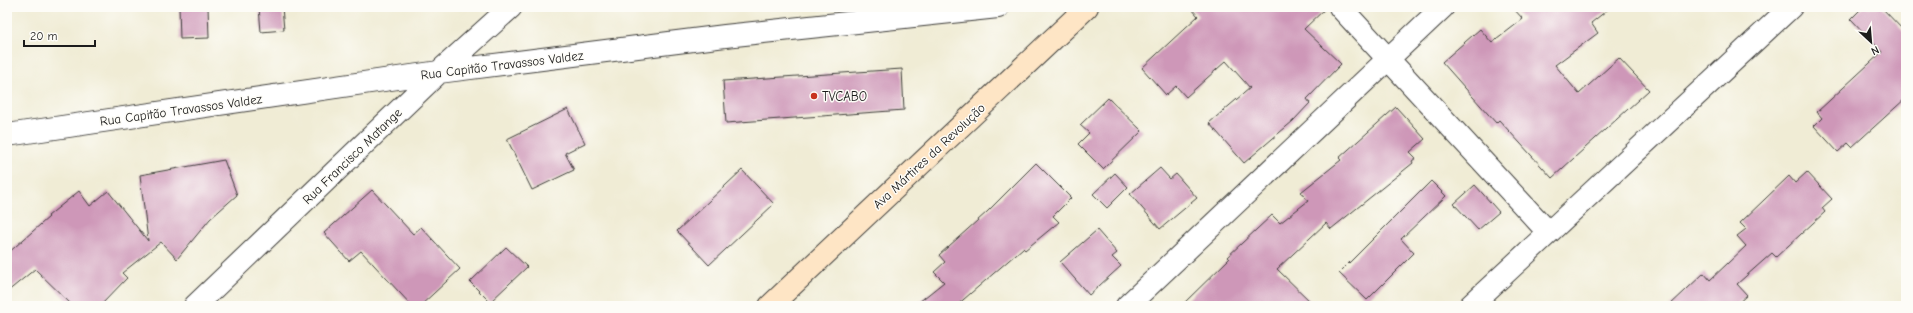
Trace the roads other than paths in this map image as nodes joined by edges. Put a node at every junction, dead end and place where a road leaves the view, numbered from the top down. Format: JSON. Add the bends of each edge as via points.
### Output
{"nodes":[{"id":1,"x":511,"y":7,"type":"edge"},
{"id":2,"x":998,"y":7,"type":"edge"},
{"id":3,"x":1087,"y":7,"type":"edge"},
{"id":4,"x":1340,"y":7,"type":"edge"},
{"id":5,"x":1443,"y":7,"type":"edge"},
{"id":6,"x":1791,"y":7,"type":"edge"},
{"id":7,"x":1389,"y":58,"type":"junction"},
{"id":8,"x":439,"y":72,"type":"junction"},
{"id":9,"x":7,"y":135,"type":"edge"},
{"id":10,"x":1548,"y":232,"type":"junction"},
{"id":11,"x":195,"y":306,"type":"edge"},
{"id":12,"x":772,"y":306,"type":"edge"},
{"id":13,"x":1127,"y":306,"type":"edge"},
{"id":14,"x":1470,"y":306,"type":"edge"}],
"edges":[{"from":1,"to":8,"type":"street","name":"Rua Francisco Matange"},
{"from":2,"to":8,"type":"street","name":"Rua Capitão Travassos Valdez","via":[[725,36]]},
{"from":3,"to":12,"type":"street","name":"Ava Mártires da Revolução"},
{"from":4,"to":7,"type":"street"},
{"from":5,"to":7,"type":"street"},
{"from":6,"to":10,"type":"street"},
{"from":7,"to":10,"type":"street"},
{"from":7,"to":13,"type":"street"},
{"from":8,"to":9,"type":"street","name":"Rua Capitão Travassos Valdez"},
{"from":8,"to":11,"type":"street","name":"Rua Francisco Matange"},
{"from":10,"to":14,"type":"street"}]}
